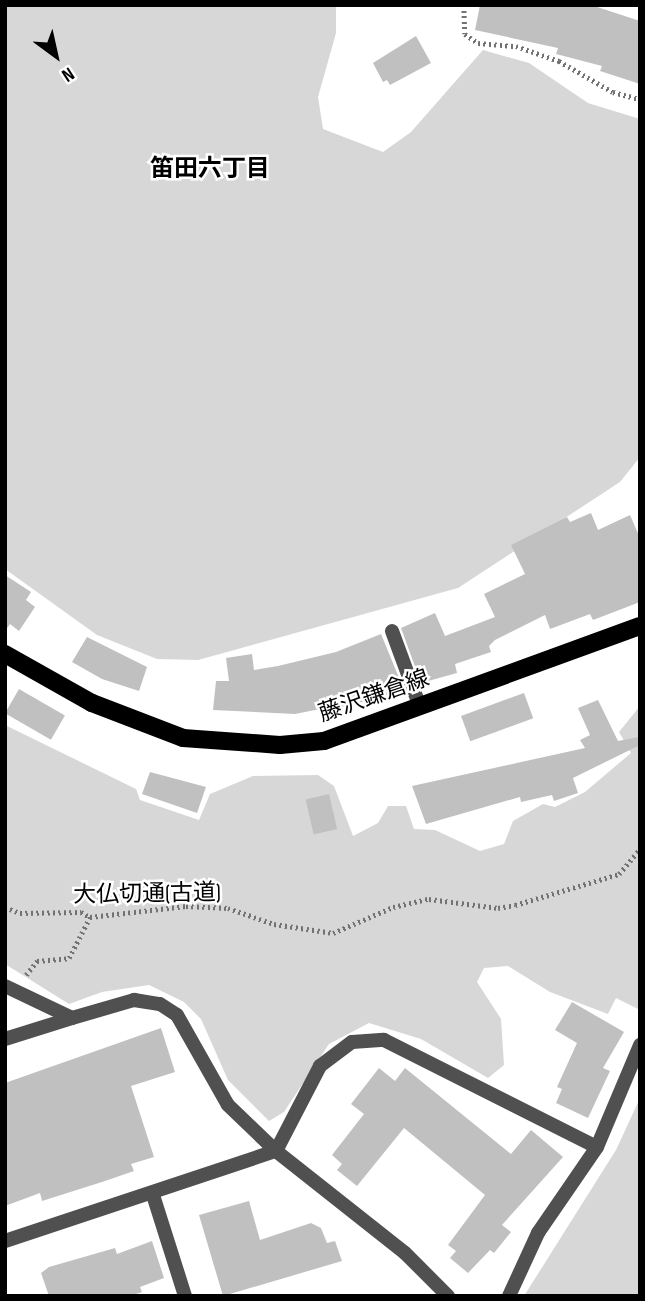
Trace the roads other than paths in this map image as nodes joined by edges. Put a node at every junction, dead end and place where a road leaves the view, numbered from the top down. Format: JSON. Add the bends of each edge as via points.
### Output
{"nodes":[{"id":1,"x":640,"y":626,"type":"edge"},
{"id":2,"x":392,"y":631,"type":"dead end"},
{"id":3,"x":5,"y":653,"type":"edge"},
{"id":4,"x":420,"y":707,"type":"junction"},
{"id":5,"x":9,"y":988,"type":"edge"},
{"id":6,"x":72,"y":1017,"type":"junction"},
{"id":7,"x":5,"y":1039,"type":"edge"},
{"id":8,"x":640,"y":1045,"type":"edge"},
{"id":9,"x":597,"y":1147,"type":"junction"},
{"id":10,"x":276,"y":1151,"type":"junction"},
{"id":11,"x":153,"y":1195,"type":"junction"},
{"id":12,"x":5,"y":1241,"type":"edge"},
{"id":13,"x":185,"y":1296,"type":"edge"},
{"id":14,"x":448,"y":1296,"type":"edge"},
{"id":15,"x":509,"y":1296,"type":"edge"}],
"edges":[{"from":1,"to":4,"type":"main road","name":"藤沢鎌倉線"},
{"from":2,"to":4,"type":"street"},
{"from":3,"to":4,"type":"main road","name":"藤沢鎌倉線","via":[[92,703],[183,738],[280,745],[324,741]]},
{"from":5,"to":6,"type":"street"},
{"from":6,"to":7,"type":"street"},
{"from":6,"to":10,"type":"street","via":[[134,1000],[160,1004],[177,1015],[228,1105]]},
{"from":8,"to":9,"type":"street"},
{"from":9,"to":10,"type":"street","via":[[384,1040],[371,1040],[352,1042],[320,1066]]},
{"from":9,"to":15,"type":"street","via":[[538,1233]]},
{"from":10,"to":11,"type":"street"},
{"from":10,"to":14,"type":"street","via":[[405,1252]]},
{"from":11,"to":12,"type":"street"},
{"from":11,"to":13,"type":"street"}]}
